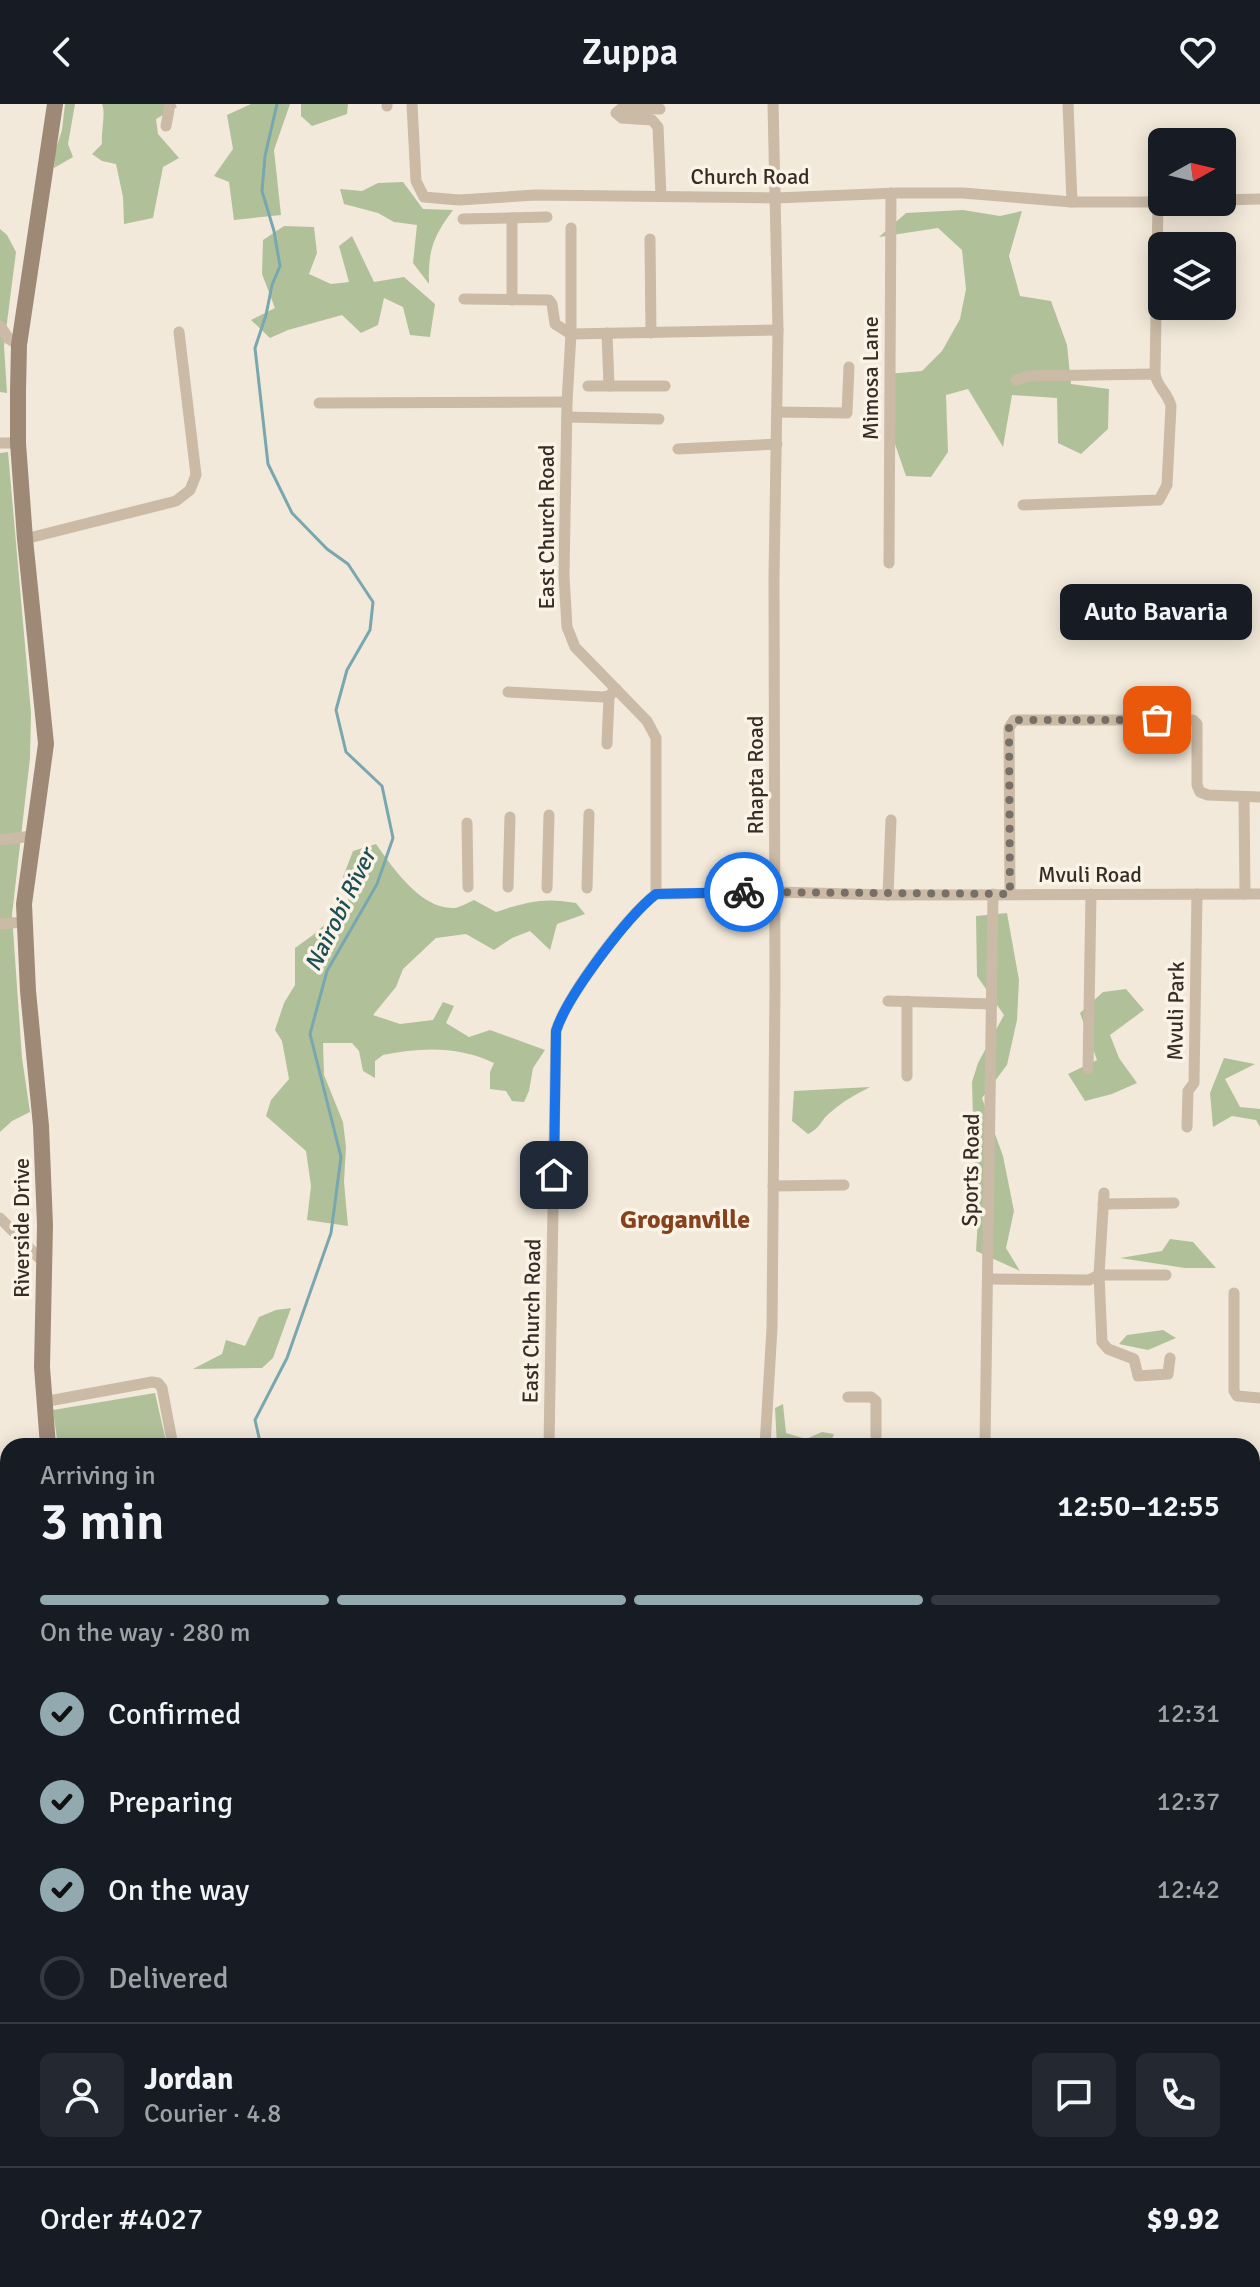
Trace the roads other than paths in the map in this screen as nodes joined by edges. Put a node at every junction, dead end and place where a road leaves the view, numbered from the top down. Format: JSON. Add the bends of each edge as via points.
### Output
{"nodes":[{"id":1,"x":55,"y":104,"type":"edge"},
{"id":2,"x":170,"y":104,"type":"edge"},
{"id":3,"x":412,"y":104,"type":"edge"},
{"id":4,"x":773,"y":104,"type":"edge"},
{"id":5,"x":1068,"y":104,"type":"edge"},
{"id":6,"x":660,"y":109,"type":"dead end"},
{"id":7,"x":166,"y":126,"type":"dead end"},
{"id":8,"x":891,"y":193,"type":"junction"},
{"id":9,"x":661,"y":196,"type":"junction"},
{"id":10,"x":776,"y":198,"type":"junction"},
{"id":11,"x":1260,"y":199,"type":"edge"},
{"id":12,"x":1236,"y":200,"type":"edge"},
{"id":13,"x":1072,"y":202,"type":"junction"},
{"id":14,"x":1148,"y":202,"type":"edge"},
{"id":15,"x":1158,"y":216,"type":"edge"},
{"id":16,"x":547,"y":217,"type":"dead end"},
{"id":17,"x":512,"y":218,"type":"junction"},
{"id":18,"x":463,"y":219,"type":"dead end"},
{"id":19,"x":571,"y":228,"type":"dead end"},
{"id":20,"x":650,"y":239,"type":"dead end"},
{"id":21,"x":464,"y":299,"type":"dead end"},
{"id":22,"x":512,"y":300,"type":"junction"},
{"id":23,"x":0,"y":326,"type":"edge"},
{"id":24,"x":778,"y":330,"type":"junction"},
{"id":25,"x":179,"y":332,"type":"dead end"},
{"id":26,"x":607,"y":333,"type":"junction"},
{"id":27,"x":651,"y":333,"type":"junction"},
{"id":28,"x":571,"y":334,"type":"junction"},
{"id":29,"x":19,"y":345,"type":"junction"},
{"id":30,"x":849,"y":367,"type":"dead end"},
{"id":31,"x":1155,"y":374,"type":"junction"},
{"id":32,"x":1016,"y":380,"type":"dead end"},
{"id":33,"x":588,"y":386,"type":"dead end"},
{"id":34,"x":609,"y":386,"type":"junction"},
{"id":35,"x":665,"y":386,"type":"dead end"},
{"id":36,"x":567,"y":402,"type":"junction"},
{"id":37,"x":319,"y":403,"type":"dead end"},
{"id":38,"x":777,"y":412,"type":"junction"},
{"id":39,"x":567,"y":417,"type":"junction"},
{"id":40,"x":659,"y":419,"type":"dead end"},
{"id":41,"x":0,"y":443,"type":"edge"},
{"id":42,"x":18,"y":443,"type":"junction"},
{"id":43,"x":777,"y":444,"type":"junction"},
{"id":44,"x":678,"y":449,"type":"dead end"},
{"id":45,"x":1023,"y":505,"type":"dead end"},
{"id":46,"x":25,"y":539,"type":"junction"},
{"id":47,"x":889,"y":563,"type":"dead end"},
{"id":48,"x":508,"y":692,"type":"dead end"},
{"id":49,"x":612,"y":692,"type":"junction"},
{"id":50,"x":607,"y":744,"type":"dead end"},
{"id":51,"x":1244,"y":797,"type":"junction"},
{"id":52,"x":1260,"y":797,"type":"edge"},
{"id":53,"x":589,"y":814,"type":"dead end"},
{"id":54,"x":549,"y":815,"type":"dead end"},
{"id":55,"x":510,"y":817,"type":"dead end"},
{"id":56,"x":891,"y":820,"type":"dead end"},
{"id":57,"x":467,"y":823,"type":"dead end"},
{"id":58,"x":32,"y":836,"type":"junction"},
{"id":59,"x":0,"y":840,"type":"edge"},
{"id":60,"x":468,"y":887,"type":"dead end"},
{"id":61,"x":508,"y":887,"type":"dead end"},
{"id":62,"x":547,"y":888,"type":"dead end"},
{"id":63,"x":587,"y":888,"type":"dead end"},
{"id":64,"x":776,"y":892,"type":"junction"},
{"id":65,"x":656,"y":894,"type":"junction"},
{"id":66,"x":993,"y":894,"type":"junction"},
{"id":67,"x":1010,"y":894,"type":"junction"},
{"id":68,"x":1091,"y":894,"type":"junction"},
{"id":69,"x":1197,"y":894,"type":"junction"},
{"id":70,"x":1245,"y":894,"type":"junction"},
{"id":71,"x":1260,"y":894,"type":"edge"},
{"id":72,"x":888,"y":895,"type":"junction"},
{"id":73,"x":24,"y":922,"type":"junction"},
{"id":74,"x":0,"y":924,"type":"edge"},
{"id":75,"x":888,"y":1001,"type":"dead end"},
{"id":76,"x":907,"y":1001,"type":"junction"},
{"id":77,"x":992,"y":1004,"type":"junction"},
{"id":78,"x":1088,"y":1069,"type":"dead end"},
{"id":79,"x":907,"y":1076,"type":"dead end"},
{"id":80,"x":1187,"y":1127,"type":"dead end"},
{"id":81,"x":844,"y":1185,"type":"dead end"},
{"id":82,"x":773,"y":1186,"type":"junction"},
{"id":83,"x":1174,"y":1203,"type":"dead end"},
{"id":84,"x":0,"y":1218,"type":"edge"},
{"id":85,"x":44,"y":1263,"type":"junction"},
{"id":86,"x":1099,"y":1275,"type":"junction"},
{"id":87,"x":1166,"y":1275,"type":"dead end"},
{"id":88,"x":989,"y":1279,"type":"junction"},
{"id":89,"x":1234,"y":1293,"type":"dead end"},
{"id":90,"x":1170,"y":1358,"type":"dead end"},
{"id":91,"x":848,"y":1397,"type":"dead end"},
{"id":92,"x":1260,"y":1398,"type":"edge"},
{"id":93,"x":43,"y":1402,"type":"junction"},
{"id":94,"x":47,"y":1438,"type":"edge"},
{"id":95,"x":171,"y":1438,"type":"edge"},
{"id":96,"x":549,"y":1438,"type":"edge"},
{"id":97,"x":765,"y":1438,"type":"edge"},
{"id":98,"x":876,"y":1438,"type":"edge"},
{"id":99,"x":985,"y":1438,"type":"edge"}],
"edges":[{"from":1,"to":29,"type":"street","name":"Riverside Drive"},
{"from":2,"to":7,"type":"street"},
{"from":3,"to":9,"type":"street","name":"Church Road","via":[[416,181],[424,197]]},
{"from":4,"to":10,"type":"street","name":"Rhapta Road"},
{"from":5,"to":13,"type":"street"},
{"from":6,"to":9,"type":"street","via":[[622,108],[616,113],[652,120],[658,127]]},
{"from":8,"to":10,"type":"street","name":"Church Road"},
{"from":8,"to":13,"type":"street","name":"Church Road"},
{"from":8,"to":47,"type":"street","name":"Mimosa Lane"},
{"from":9,"to":10,"type":"street","name":"Church Road"},
{"from":10,"to":24,"type":"street","name":"Rhapta Road"},
{"from":11,"to":12,"type":"street"},
{"from":13,"to":14,"type":"street","name":"Church Road"},
{"from":15,"to":31,"type":"street"},
{"from":16,"to":17,"type":"street"},
{"from":17,"to":18,"type":"street"},
{"from":17,"to":22,"type":"street"},
{"from":19,"to":28,"type":"street","name":"East Church Road"},
{"from":20,"to":27,"type":"street"},
{"from":21,"to":22,"type":"street"},
{"from":22,"to":28,"type":"street","via":[[549,300],[555,324]]},
{"from":23,"to":29,"type":"street"},
{"from":24,"to":27,"type":"street"},
{"from":24,"to":38,"type":"street","name":"Rhapta Road"},
{"from":25,"to":46,"type":"street","via":[[196,475],[190,490],[176,501]]},
{"from":26,"to":27,"type":"street"},
{"from":26,"to":28,"type":"street"},
{"from":26,"to":34,"type":"street"},
{"from":28,"to":36,"type":"street","name":"East Church Road"},
{"from":29,"to":42,"type":"street","name":"Riverside Drive"},
{"from":30,"to":38,"type":"street","via":[[847,413]]},
{"from":31,"to":32,"type":"street"},
{"from":31,"to":45,"type":"street","via":[[1169,395],[1171,430],[1167,485],[1159,500]]},
{"from":33,"to":34,"type":"street"},
{"from":34,"to":35,"type":"street"},
{"from":36,"to":37,"type":"street"},
{"from":36,"to":39,"type":"street","name":"East Church Road"},
{"from":38,"to":43,"type":"street","name":"Rhapta Road"},
{"from":39,"to":40,"type":"street"},
{"from":39,"to":49,"type":"street","name":"East Church Road","via":[[567,627],[575,647]]},
{"from":41,"to":42,"type":"street"},
{"from":42,"to":46,"type":"street","name":"Riverside Drive"},
{"from":43,"to":44,"type":"street"},
{"from":43,"to":64,"type":"street","name":"Rhapta Road"},
{"from":46,"to":58,"type":"street","name":"Riverside Drive","via":[[46,744]]},
{"from":48,"to":49,"type":"street"},
{"from":49,"to":50,"type":"street"},
{"from":49,"to":65,"type":"street","name":"East Church Road","via":[[647,721],[656,738]]},
{"from":51,"to":52,"type":"street"},
{"from":51,"to":67,"type":"street","via":[[1198,790],[1198,730],[1193,720],[1014,720],[1009,728]]},
{"from":51,"to":70,"type":"street"},
{"from":53,"to":63,"type":"street"},
{"from":54,"to":62,"type":"street"},
{"from":55,"to":61,"type":"street"},
{"from":56,"to":72,"type":"street"},
{"from":57,"to":60,"type":"street"},
{"from":58,"to":59,"type":"street"},
{"from":58,"to":73,"type":"street","name":"Riverside Drive"},
{"from":64,"to":65,"type":"street"},
{"from":64,"to":72,"type":"street","name":"Mvuli Road"},
{"from":64,"to":82,"type":"street","name":"Rhapta Road"},
{"from":65,"to":96,"type":"street","name":"East Church Road","via":[[629,918],[564,1011],[556,1031]]},
{"from":66,"to":67,"type":"street","name":"Mvuli Road"},
{"from":66,"to":72,"type":"street","name":"Mvuli Road"},
{"from":66,"to":77,"type":"street","name":"Sports Road"},
{"from":67,"to":68,"type":"street","name":"Mvuli Road"},
{"from":68,"to":69,"type":"street","name":"Mvuli Road"},
{"from":68,"to":78,"type":"street"},
{"from":69,"to":70,"type":"street","name":"Mvuli Road"},
{"from":69,"to":80,"type":"street","name":"Mvuli Park","via":[[1194,1083],[1188,1091]]},
{"from":70,"to":71,"type":"street","name":"Mvuli Road"},
{"from":73,"to":74,"type":"street"},
{"from":73,"to":85,"type":"street","name":"Riverside Drive","via":[[39,1081]]},
{"from":75,"to":76,"type":"street"},
{"from":76,"to":77,"type":"street"},
{"from":76,"to":79,"type":"street"},
{"from":77,"to":88,"type":"street","name":"Sports Road"},
{"from":81,"to":82,"type":"street"},
{"from":82,"to":97,"type":"street","name":"Rhapta Road"},
{"from":83,"to":86,"type":"street","via":[[1104,1198]]},
{"from":84,"to":85,"type":"street"},
{"from":85,"to":93,"type":"street","name":"Riverside Drive"},
{"from":86,"to":87,"type":"street"},
{"from":86,"to":88,"type":"street","via":[[1089,1280]]},
{"from":86,"to":90,"type":"street","via":[[1104,1346],[1134,1359],[1138,1376],[1168,1374]]},
{"from":88,"to":99,"type":"street","name":"Sports Road"},
{"from":89,"to":92,"type":"street","via":[[1234,1391],[1237,1396]]},
{"from":91,"to":98,"type":"street","via":[[876,1401]]},
{"from":93,"to":94,"type":"street","name":"Riverside Drive"},
{"from":93,"to":95,"type":"street","via":[[158,1383]]}]}
